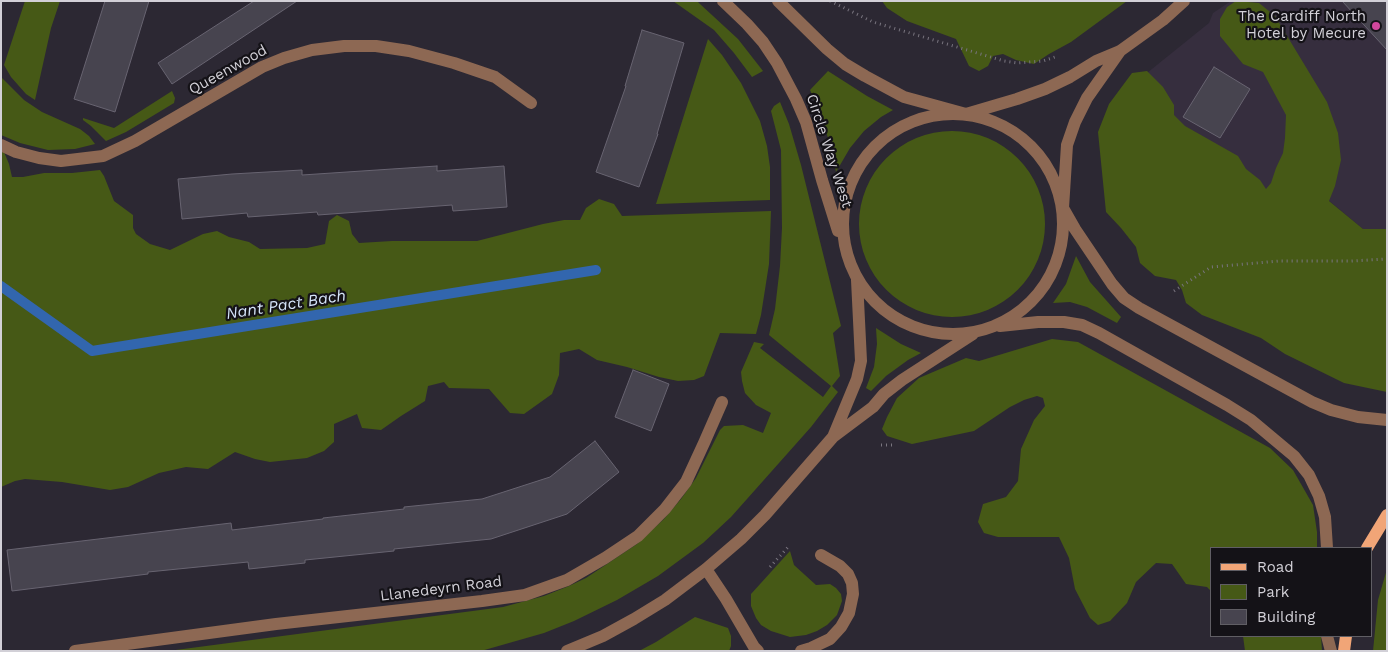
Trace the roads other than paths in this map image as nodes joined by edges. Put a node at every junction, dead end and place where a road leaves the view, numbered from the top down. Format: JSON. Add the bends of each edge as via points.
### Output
{"nodes":[{"id":1,"x":723,"y":1,"type":"edge"},
{"id":2,"x":778,"y":1,"type":"edge"},
{"id":3,"x":1184,"y":1,"type":"edge"},
{"id":4,"x":1120,"y":51,"type":"junction"},
{"id":5,"x":531,"y":103,"type":"dead end"},
{"id":6,"x":966,"y":114,"type":"junction"},
{"id":7,"x":1,"y":145,"type":"edge"},
{"id":8,"x":1063,"y":208,"type":"junction"},
{"id":9,"x":842,"y":245,"type":"junction"},
{"id":10,"x":856,"y":279,"type":"junction"},
{"id":11,"x":996,"y":326,"type":"junction"},
{"id":12,"x":979,"y":330,"type":"junction"},
{"id":13,"x":722,"y":402,"type":"dead end"},
{"id":14,"x":1387,"y":420,"type":"edge"},
{"id":15,"x":833,"y":437,"type":"junction"},
{"id":16,"x":1387,"y":515,"type":"edge"},
{"id":17,"x":1327,"y":547,"type":"edge"},
{"id":18,"x":1368,"y":547,"type":"edge"},
{"id":19,"x":821,"y":555,"type":"dead end"},
{"id":20,"x":706,"y":569,"type":"junction"},
{"id":21,"x":1327,"y":637,"type":"edge"},
{"id":22,"x":1346,"y":637,"type":"edge"},
{"id":23,"x":75,"y":651,"type":"edge"},
{"id":24,"x":567,"y":651,"type":"edge"},
{"id":25,"x":758,"y":651,"type":"edge"},
{"id":26,"x":801,"y":651,"type":"edge"},
{"id":27,"x":1331,"y":651,"type":"edge"},
{"id":28,"x":1344,"y":651,"type":"edge"}],
"edges":[{"from":1,"to":9,"type":"street","name":"Circle Way West","via":[[763,42],[796,99],[806,122]]},
{"from":2,"to":6,"type":"street","via":[[845,64],[904,97]]},
{"from":3,"to":4,"type":"street"},
{"from":4,"to":6,"type":"street","via":[[1096,60],[1045,89]]},
{"from":4,"to":8,"type":"street","via":[[1087,98],[1075,122],[1067,145]]},
{"from":5,"to":7,"type":"street","name":"Queenwood","via":[[495,77],[454,63],[409,51],[344,46],[312,50],[262,67],[135,141],[102,156],[61,161],[16,152]]},
{"from":6,"to":8,"type":"street","via":[[1001,124],[1031,145],[1052,174]]},
{"from":6,"to":9,"type":"street","via":[[930,115],[897,128],[868,152],[849,183],[842,211]]},
{"from":8,"to":11,"type":"street","via":[[1062,244],[1050,278],[1028,307]]},
{"from":8,"to":14,"type":"street","via":[[1112,284],[1139,308],[1312,402],[1358,417]]},
{"from":9,"to":10,"type":"street","name":"Circle Way West"},
{"from":10,"to":12,"type":"street","via":[[872,300],[890,315],[923,331],[960,335]]},
{"from":10,"to":15,"type":"street","via":[[861,361]]},
{"from":11,"to":12,"type":"street"},
{"from":11,"to":17,"type":"street","via":[[1064,322],[1082,326],[1251,420],[1294,456],[1309,475],[1325,517]]},
{"from":12,"to":15,"type":"street","via":[[902,380]]},
{"from":13,"to":23,"type":"street","name":"Llanedeyrn Road","via":[[686,482],[665,509],[638,536],[568,580],[525,595]]},
{"from":15,"to":20,"type":"street","via":[[766,515]]},
{"from":16,"to":18,"type":"main road"},
{"from":19,"to":26,"type":"street","via":[[848,574],[853,594],[841,627],[830,639]]},
{"from":20,"to":24,"type":"street","via":[[634,619]]},
{"from":20,"to":25,"type":"street"},
{"from":21,"to":27,"type":"street"},
{"from":22,"to":28,"type":"main road"}]}
